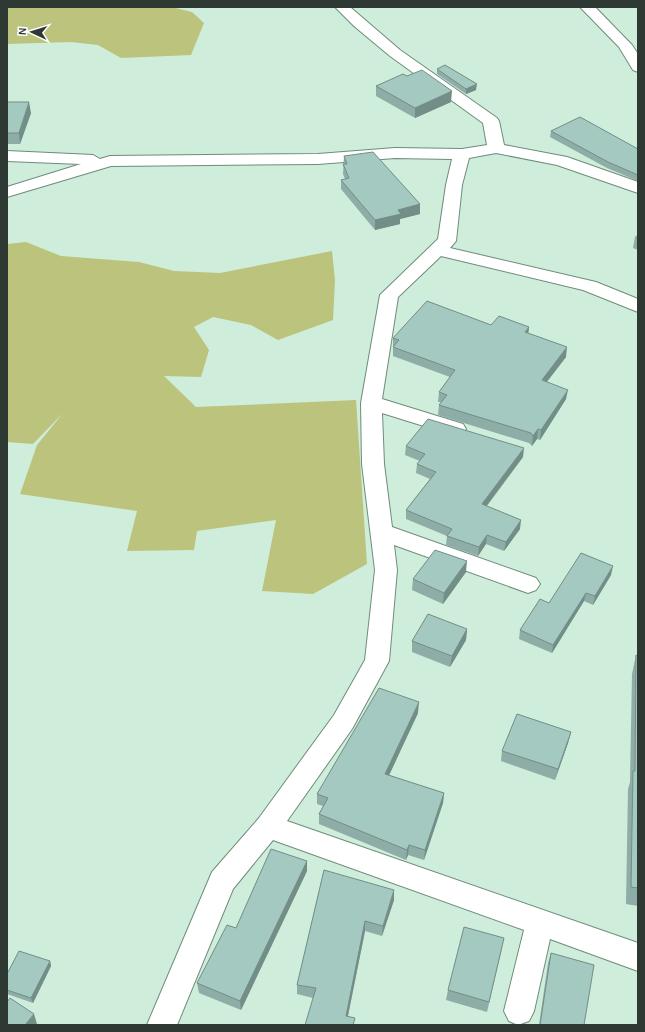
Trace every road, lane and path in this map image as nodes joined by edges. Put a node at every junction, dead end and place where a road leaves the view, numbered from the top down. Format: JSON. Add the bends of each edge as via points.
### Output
{"nodes":[{"id":1,"x":342,"y":7,"type":"edge"},
{"id":2,"x":587,"y":7,"type":"edge"},
{"id":3,"x":631,"y":42,"type":"edge"},
{"id":4,"x":638,"y":67,"type":"edge"},
{"id":5,"x":496,"y":148,"type":"junction"},
{"id":6,"x":462,"y":154,"type":"junction"},
{"id":7,"x":7,"y":156,"type":"edge"},
{"id":8,"x":110,"y":161,"type":"junction"},
{"id":9,"x":638,"y":188,"type":"edge"},
{"id":10,"x":7,"y":192,"type":"edge"},
{"id":11,"x":438,"y":250,"type":"junction"},
{"id":12,"x":638,"y":306,"type":"edge"},
{"id":13,"x":371,"y":403,"type":"junction"},
{"id":14,"x":477,"y":435,"type":"edge"},
{"id":15,"x":380,"y":531,"type":"junction"},
{"id":16,"x":528,"y":584,"type":"dead end"},
{"id":17,"x":268,"y":826,"type":"junction"},
{"id":18,"x":540,"y":922,"type":"junction"},
{"id":19,"x":638,"y":957,"type":"edge"},
{"id":20,"x":519,"y":1011,"type":"dead end"},
{"id":21,"x":162,"y":1025,"type":"edge"}],
"edges":[{"from":1,"to":5,"type":"street","via":[[382,43],[491,121]]},
{"from":2,"to":3,"type":"street"},
{"from":3,"to":4,"type":"street"},
{"from":5,"to":6,"type":"street"},
{"from":5,"to":9,"type":"street","via":[[561,162]]},
{"from":6,"to":8,"type":"street","via":[[395,153],[318,159]]},
{"from":6,"to":11,"type":"street","via":[[454,185],[447,241]]},
{"from":7,"to":8,"type":"street"},
{"from":8,"to":10,"type":"street"},
{"from":11,"to":12,"type":"street","via":[[589,286]]},
{"from":11,"to":13,"type":"street","via":[[389,295]]},
{"from":13,"to":14,"type":"street"},
{"from":13,"to":15,"type":"street","via":[[373,464]]},
{"from":15,"to":16,"type":"street"},
{"from":15,"to":17,"type":"street","via":[[386,570],[377,661],[343,722]]},
{"from":17,"to":18,"type":"street"},
{"from":17,"to":21,"type":"street","via":[[222,881]]},
{"from":18,"to":19,"type":"street"},
{"from":18,"to":20,"type":"street"}]}
